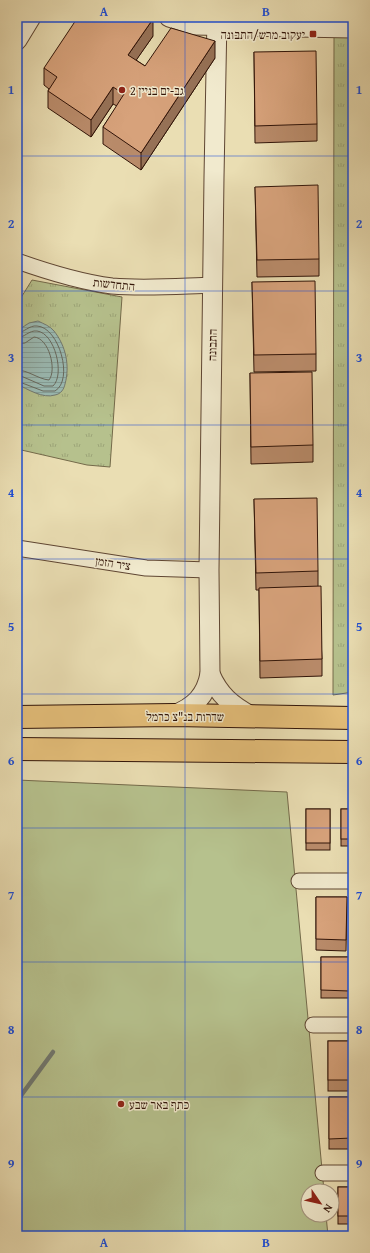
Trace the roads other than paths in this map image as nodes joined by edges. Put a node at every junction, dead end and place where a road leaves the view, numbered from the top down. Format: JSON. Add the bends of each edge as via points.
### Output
{"nodes":[{"id":1,"x":31,"y":17,"type":"edge"},
{"id":2,"x":169,"y":17,"type":"edge"},
{"id":3,"x":217,"y":21,"type":"edge"},
{"id":4,"x":353,"y":28,"type":"edge"},
{"id":5,"x":17,"y":40,"type":"edge"},
{"id":6,"x":17,"y":261,"type":"edge"},
{"id":7,"x":213,"y":285,"type":"junction"},
{"id":8,"x":17,"y":548,"type":"edge"},
{"id":9,"x":209,"y":570,"type":"junction"},
{"id":10,"x":210,"y":674,"type":"junction"},
{"id":11,"x":174,"y":715,"type":"junction"},
{"id":12,"x":251,"y":716,"type":"junction"},
{"id":13,"x":17,"y":717,"type":"edge"},
{"id":14,"x":353,"y":718,"type":"edge"},
{"id":15,"x":17,"y":750,"type":"edge"},
{"id":16,"x":353,"y":752,"type":"edge"},
{"id":17,"x":299,"y":881,"type":"dead end"},
{"id":18,"x":353,"y":881,"type":"edge"},
{"id":19,"x":313,"y":1025,"type":"dead end"},
{"id":20,"x":353,"y":1025,"type":"edge"},
{"id":21,"x":353,"y":1172,"type":"edge"},
{"id":22,"x":323,"y":1173,"type":"dead end"}],
"edges":[{"from":1,"to":5,"type":"street"},
{"from":2,"to":3,"type":"street","via":[[194,25]]},
{"from":3,"to":4,"type":"street"},
{"from":3,"to":7,"type":"street","name":"התבונה"},
{"from":6,"to":7,"type":"street","name":"התחדשות","via":[[79,280],[112,286]]},
{"from":7,"to":9,"type":"street","name":"התבונה"},
{"from":8,"to":9,"type":"street","name":"ציר הזמן","via":[[146,568]]},
{"from":9,"to":10,"type":"street","name":"התבונה"},
{"from":10,"to":11,"type":"street","name":"התבונה","via":[[202,694],[194,704]]},
{"from":10,"to":12,"type":"street","name":"התבונה","via":[[222,695],[239,710]]},
{"from":11,"to":12,"type":"main road","name":"שדרות בנ\"צ כרמל"},
{"from":11,"to":13,"type":"main road","name":"שדרות בנ\"צ כרמל"},
{"from":12,"to":14,"type":"main road","name":"שדרות בנ\"צ כרמל"},
{"from":15,"to":16,"type":"main road"},
{"from":17,"to":18,"type":"street"},
{"from":19,"to":20,"type":"street"},
{"from":21,"to":22,"type":"street"}]}
